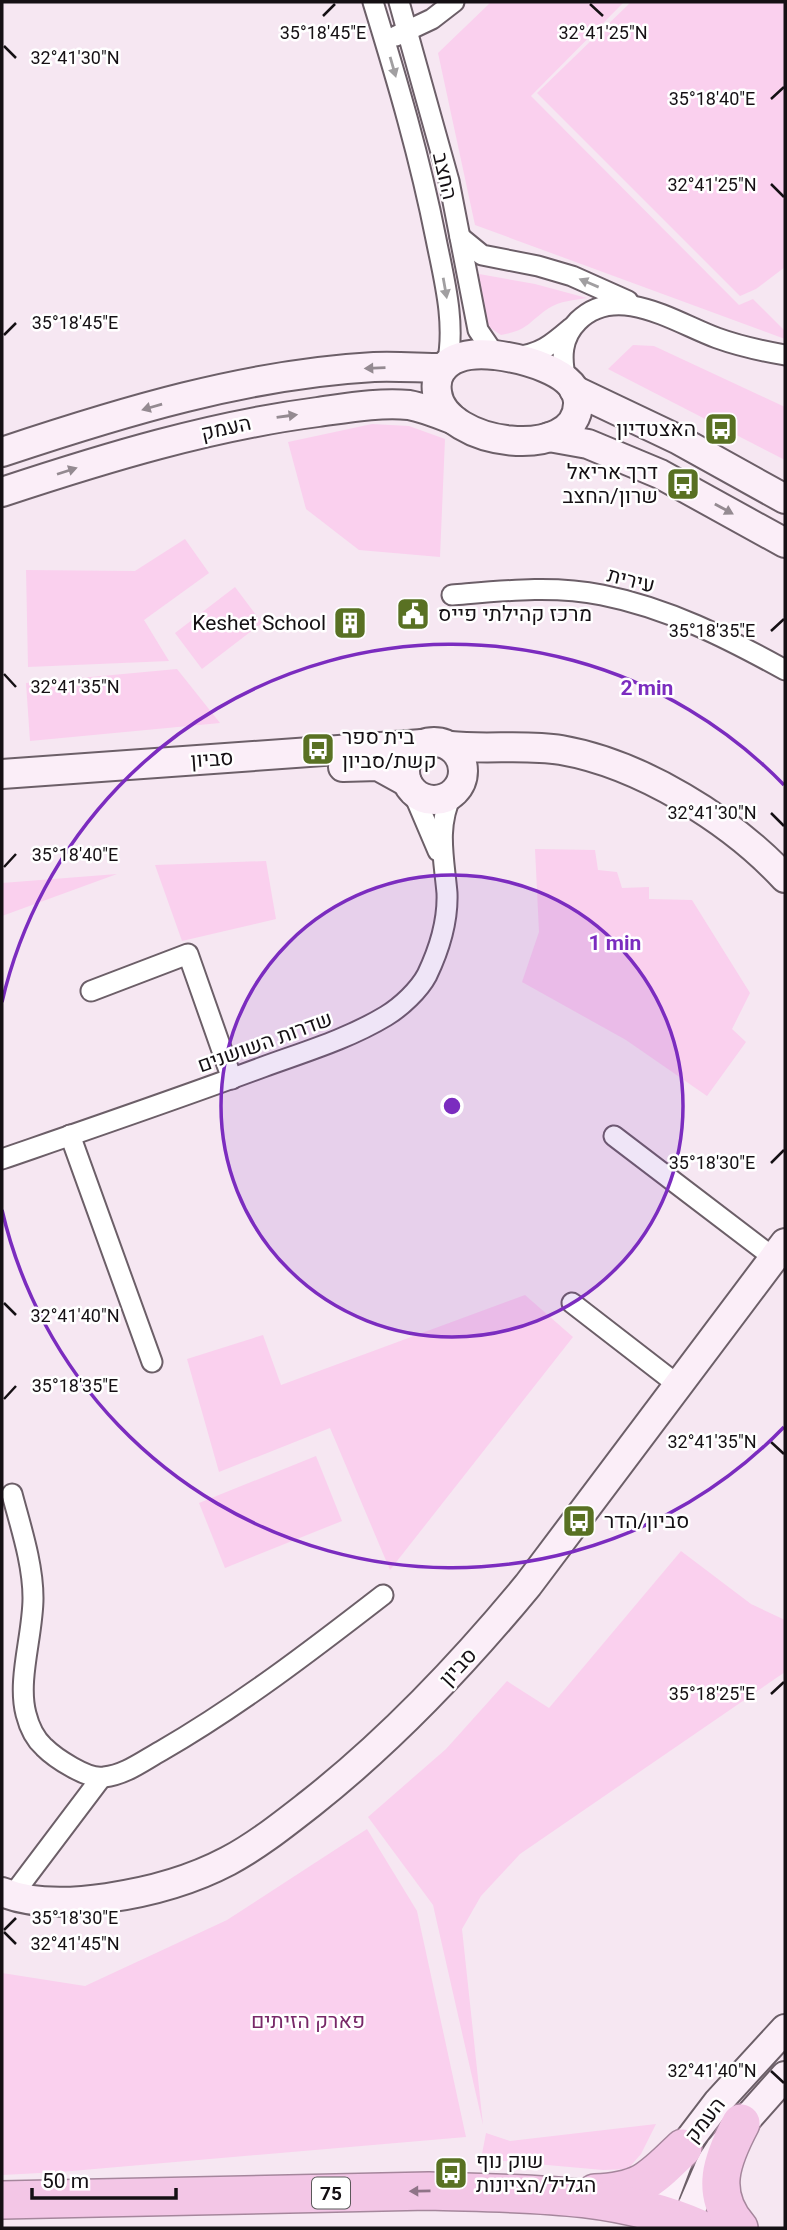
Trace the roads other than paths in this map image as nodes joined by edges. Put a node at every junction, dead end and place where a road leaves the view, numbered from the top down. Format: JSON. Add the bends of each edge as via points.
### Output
{"nodes":[{"id":1,"x":373,"y":2,"type":"edge"},
{"id":2,"x":398,"y":2,"type":"edge"},
{"id":3,"x":454,"y":2,"type":"edge"},
{"id":4,"x":408,"y":32,"type":"junction"},
{"id":5,"x":385,"y":40,"type":"junction"},
{"id":6,"x":460,"y":237,"type":"junction"},
{"id":7,"x":651,"y":312,"type":"junction"},
{"id":8,"x":574,"y":325,"type":"junction"},
{"id":9,"x":785,"y":355,"type":"edge"},
{"id":10,"x":504,"y":356,"type":"junction"},
{"id":11,"x":445,"y":367,"type":"junction"},
{"id":12,"x":570,"y":385,"type":"junction"},
{"id":13,"x":454,"y":420,"type":"junction"},
{"id":14,"x":549,"y":437,"type":"junction"},
{"id":15,"x":2,"y":452,"type":"edge"},
{"id":16,"x":2,"y":492,"type":"edge"},
{"id":17,"x":785,"y":499,"type":"edge"},
{"id":18,"x":785,"y":543,"type":"edge"},
{"id":19,"x":452,"y":595,"type":"dead end"},
{"id":20,"x":785,"y":670,"type":"edge"},
{"id":21,"x":436,"y":745,"type":"junction"},
{"id":22,"x":603,"y":762,"type":"junction"},
{"id":23,"x":2,"y":774,"type":"edge"},
{"id":24,"x":410,"y":786,"type":"junction"},
{"id":25,"x":2,"y":791,"type":"edge"},
{"id":26,"x":454,"y":792,"type":"junction"},
{"id":27,"x":444,"y":871,"type":"junction"},
{"id":28,"x":785,"y":878,"type":"edge"},
{"id":29,"x":91,"y":991,"type":"dead end"},
{"id":30,"x":232,"y":1079,"type":"junction"},
{"id":31,"x":70,"y":1135,"type":"junction"},
{"id":32,"x":614,"y":1136,"type":"dead end"},
{"id":33,"x":2,"y":1159,"type":"edge"},
{"id":34,"x":779,"y":1251,"type":"edge"},
{"id":35,"x":572,"y":1303,"type":"dead end"},
{"id":36,"x":152,"y":1362,"type":"dead end"},
{"id":37,"x":678,"y":1385,"type":"junction"},
{"id":38,"x":12,"y":1494,"type":"dead end"},
{"id":39,"x":10,"y":1520,"type":"edge"},
{"id":40,"x":383,"y":1595,"type":"dead end"},
{"id":41,"x":101,"y":1778,"type":"junction"},
{"id":42,"x":7,"y":1894,"type":"edge"},
{"id":43,"x":785,"y":2029,"type":"edge"},
{"id":44,"x":785,"y":2076,"type":"edge"},
{"id":45,"x":741,"y":2123,"type":"junction"},
{"id":46,"x":683,"y":2148,"type":"junction"},
{"id":47,"x":540,"y":2196,"type":"junction"},
{"id":48,"x":2,"y":2200,"type":"edge"},
{"id":49,"x":677,"y":2224,"type":"edge"},
{"id":50,"x":739,"y":2228,"type":"edge"}],
"edges":[{"from":1,"to":5,"type":"street","name":"החצב"},
{"from":2,"to":4,"type":"street","name":"החצב"},
{"from":3,"to":4,"type":"street"},
{"from":4,"to":5,"type":"street"},
{"from":4,"to":6,"type":"street","name":"החצב"},
{"from":5,"to":11,"type":"street","name":"החצב","one_way":true,"via":[[440,257],[451,338]]},
{"from":7,"to":6,"type":"street","one_way":true,"via":[[572,276],[482,255]]},
{"from":6,"to":10,"type":"street","name":"החצב","via":[[478,330]]},
{"from":7,"to":8,"type":"street","via":[[611,303],[597,307]]},
{"from":7,"to":9,"type":"street","via":[[720,339]]},
{"from":8,"to":10,"type":"street","via":[[532,355]]},
{"from":8,"to":12,"type":"street","via":[[566,336],[562,362]]},
{"from":10,"to":11,"type":"street","via":[[464,356]]},
{"from":10,"to":12,"type":"street","via":[[534,362]]},
{"from":11,"to":13,"type":"street","via":[[436,386],[438,400]]},
{"from":11,"to":15,"type":"street","name":"העמק","one_way":true,"via":[[376,367],[266,380],[179,399]]},
{"from":12,"to":14,"type":"street","via":[[578,401],[571,423]]},
{"from":12,"to":17,"type":"street"},
{"from":13,"to":14,"type":"street","via":[[485,435],[533,441]]},
{"from":16,"to":13,"type":"street","name":"העמק","one_way":true,"via":[[150,447],[272,418],[406,405]]},
{"from":14,"to":18,"type":"street","one_way":true,"via":[[588,444],[650,469]]},
{"from":19,"to":20,"type":"street","name":"עירית","via":[[506,590],[600,594],[699,625]]},
{"from":21,"to":22,"type":"street","name":"סביון","via":[[562,750]]},
{"from":21,"to":23,"type":"street","name":"סביון"},
{"from":21,"to":24,"type":"street","via":[[414,749],[406,762]]},
{"from":21,"to":26,"type":"street","via":[[462,762],[462,781]]},
{"from":22,"to":26,"type":"street","name":"סביון","via":[[557,758],[494,765]]},
{"from":22,"to":28,"type":"street","name":"סביון","via":[[669,790],[718,820]]},
{"from":24,"to":25,"type":"street","name":"סביון","via":[[390,770],[366,765]]},
{"from":24,"to":26,"type":"street","via":[[429,800]]},
{"from":24,"to":27,"type":"street","name":"שדרות השושנים"},
{"from":26,"to":27,"type":"street","name":"שדרות השושנים","via":[[442,822]]},
{"from":27,"to":30,"type":"street","name":"שדרות השושנים","via":[[446,918],[426,978],[411,995],[388,1015],[354,1033]]},
{"from":29,"to":30,"type":"street","via":[[188,954]]},
{"from":30,"to":31,"type":"street","name":"שדרות השושנים"},
{"from":31,"to":33,"type":"street","name":"שדרות השושנים"},
{"from":31,"to":36,"type":"street"},
{"from":32,"to":34,"type":"street"},
{"from":34,"to":37,"type":"street","name":"סביון"},
{"from":35,"to":37,"type":"street"},
{"from":37,"to":42,"type":"street","name":"סביון","via":[[484,1639],[390,1736],[275,1831],[227,1861],[141,1893],[50,1902]]},
{"from":38,"to":39,"type":"street"},
{"from":39,"to":41,"type":"street","via":[[29,1562],[33,1597],[23,1687],[25,1712],[43,1746],[74,1768]]},
{"from":40,"to":41,"type":"street","via":[[194,1732],[124,1772]]},
{"from":41,"to":42,"type":"street"},
{"from":43,"to":46,"type":"street","name":"העמק"},
{"from":44,"to":45,"type":"street","name":"העמק"},
{"from":45,"to":49,"type":"street","name":"העמק","via":[[711,2163]]},
{"from":45,"to":50,"type":"highway","via":[[725,2154],[720,2182],[726,2210]]},
{"from":46,"to":47,"type":"highway","via":[[636,2187]]},
{"from":46,"to":49,"type":"street","name":"העמק"},
{"from":47,"to":48,"type":"highway","number":"75","one_way":true,"via":[[429,2191]]},
{"from":47,"to":49,"type":"highway","number":"75","via":[[621,2204]]}]}
